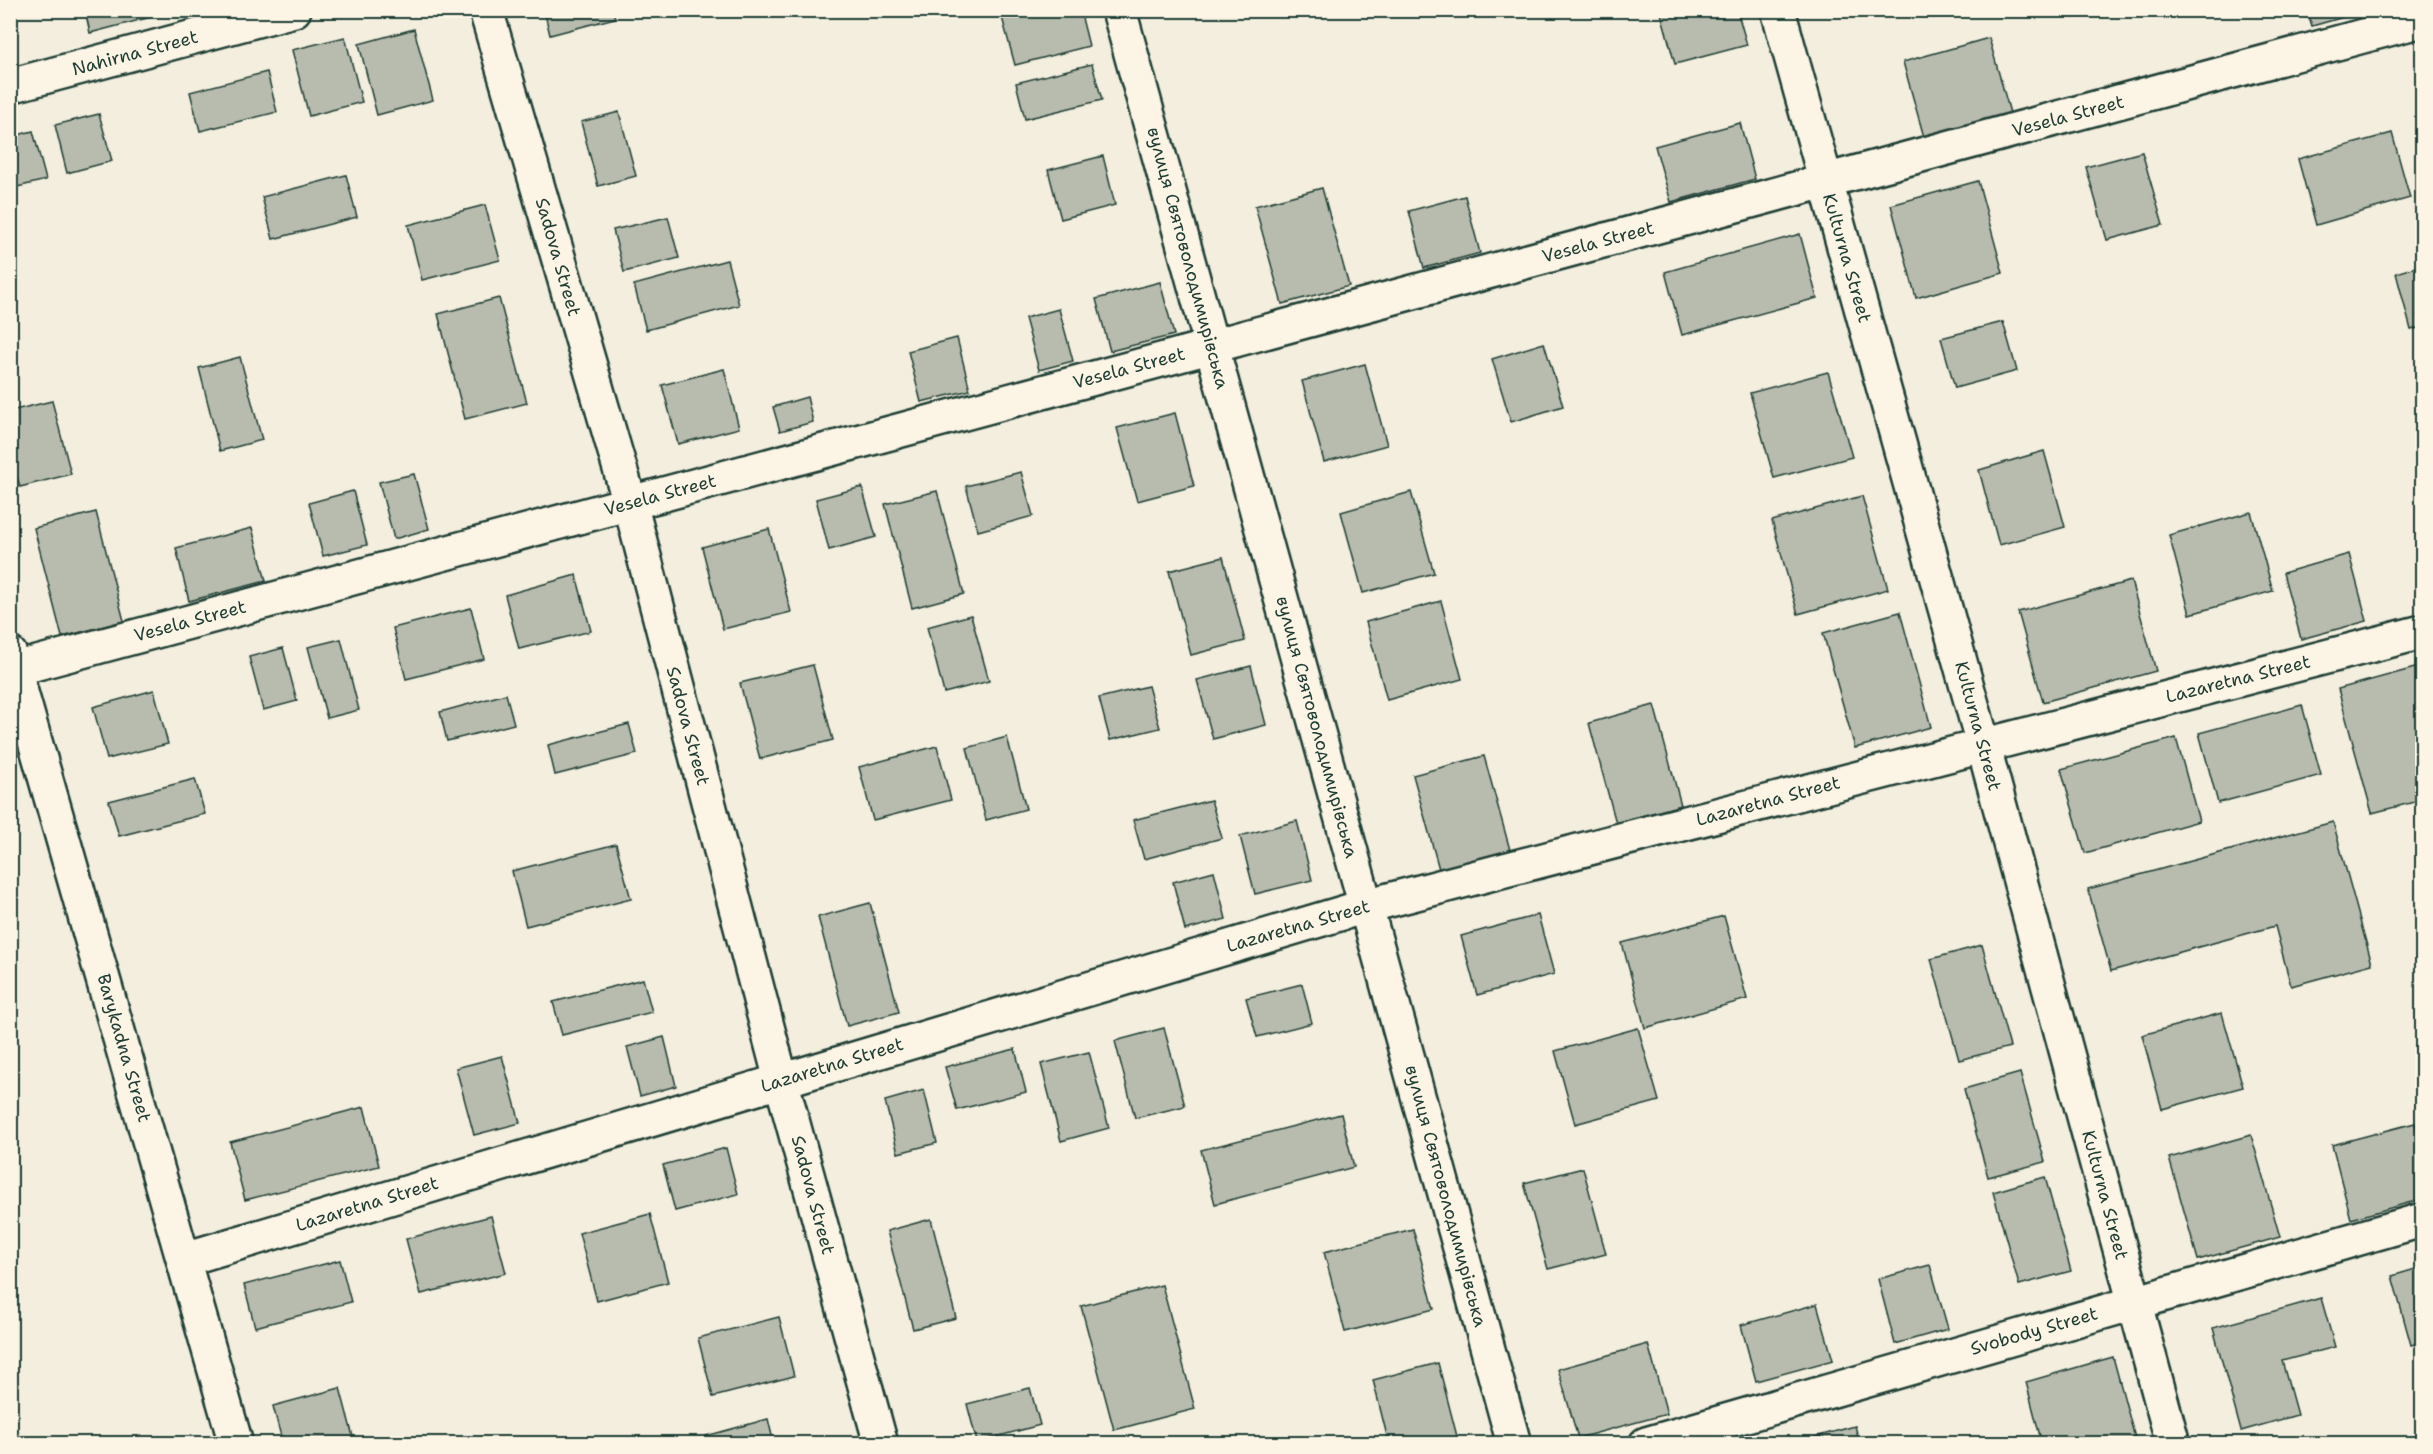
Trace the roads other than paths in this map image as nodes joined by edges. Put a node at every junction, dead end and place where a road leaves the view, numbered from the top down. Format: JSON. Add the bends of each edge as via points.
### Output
{"nodes":[{"id":1,"x":294,"y":10,"type":"edge"},
{"id":2,"x":486,"y":10,"type":"edge"},
{"id":3,"x":1119,"y":10,"type":"edge"},
{"id":4,"x":1778,"y":10,"type":"edge"},
{"id":5,"x":2422,"y":20,"type":"edge"},
{"id":6,"x":10,"y":86,"type":"edge"},
{"id":7,"x":1825,"y":181,"type":"junction"},
{"id":8,"x":1212,"y":346,"type":"junction"},
{"id":9,"x":630,"y":503,"type":"junction"},
{"id":10,"x":2422,"y":632,"type":"edge"},
{"id":11,"x":12,"y":662,"type":"edge"},
{"id":12,"x":1983,"y":744,"type":"junction"},
{"id":13,"x":1366,"y":906,"type":"junction"},
{"id":14,"x":782,"y":1080,"type":"junction"},
{"id":15,"x":2422,"y":1220,"type":"edge"},
{"id":16,"x":185,"y":1259,"type":"junction"},
{"id":17,"x":2134,"y":1302,"type":"junction"},
{"id":18,"x":236,"y":1443,"type":"edge"},
{"id":19,"x":881,"y":1443,"type":"edge"},
{"id":20,"x":1514,"y":1443,"type":"edge"},
{"id":21,"x":1646,"y":1443,"type":"edge"},
{"id":22,"x":2173,"y":1443,"type":"edge"}],
"edges":[{"from":1,"to":6,"type":"street","name":"Nahirna Street"},
{"from":2,"to":9,"type":"street","name":"Sadova Street"},
{"from":3,"to":8,"type":"street","name":"вулиця Святоволодимирівська"},
{"from":4,"to":7,"type":"street","name":"Kulturna Street"},
{"from":5,"to":7,"type":"street","name":"Vesela Street"},
{"from":7,"to":8,"type":"street","name":"Vesela Street"},
{"from":7,"to":12,"type":"street","name":"Kulturna Street"},
{"from":8,"to":9,"type":"street","name":"Vesela Street"},
{"from":8,"to":13,"type":"street","name":"вулиця Святоволодимирівська"},
{"from":9,"to":11,"type":"street","name":"Vesela Street"},
{"from":9,"to":14,"type":"street","name":"Sadova Street"},
{"from":10,"to":12,"type":"street","name":"Lazaretna Street"},
{"from":11,"to":16,"type":"street","name":"Barykadna Street"},
{"from":12,"to":13,"type":"street","name":"Lazaretna Street"},
{"from":12,"to":17,"type":"street","name":"Kulturna Street"},
{"from":13,"to":14,"type":"street","name":"Lazaretna Street"},
{"from":13,"to":20,"type":"street","name":"вулиця Святоволодимирівська"},
{"from":14,"to":16,"type":"street","name":"Lazaretna Street"},
{"from":14,"to":19,"type":"street","name":"Sadova Street"},
{"from":15,"to":17,"type":"street","name":"Svobody Street"},
{"from":16,"to":18,"type":"street","name":"Barykadna Street"},
{"from":17,"to":21,"type":"street","name":"Svobody Street"},
{"from":17,"to":22,"type":"street","name":"Kulturna Street"}]}
